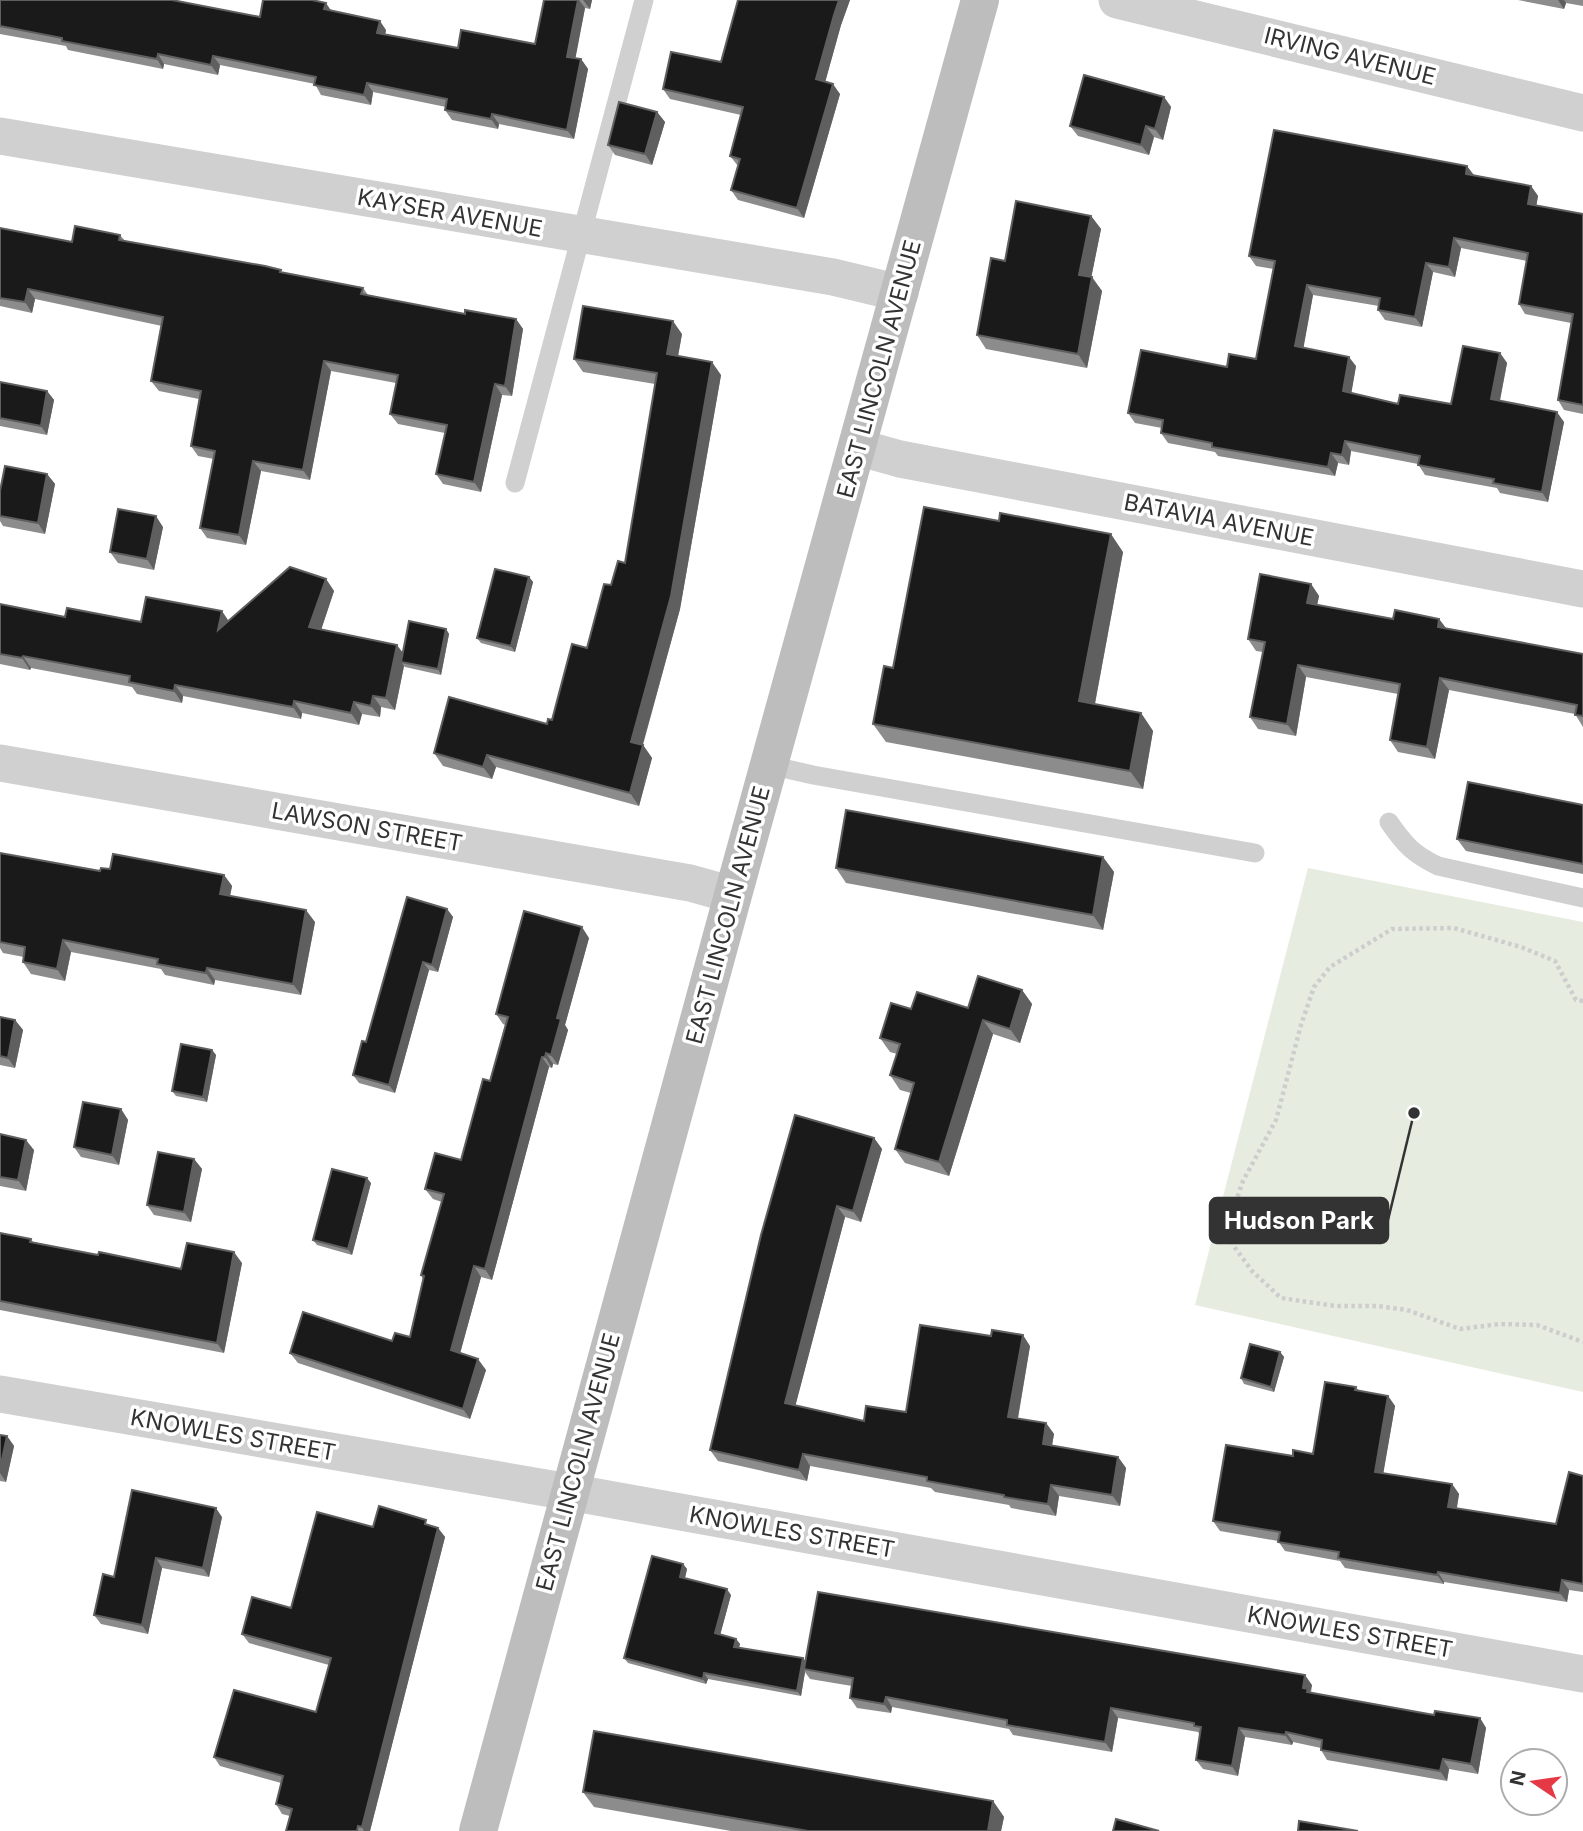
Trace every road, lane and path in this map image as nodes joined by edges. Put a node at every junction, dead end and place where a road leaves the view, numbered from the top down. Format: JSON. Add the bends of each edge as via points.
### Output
{"nodes":[{"id":1,"x":644,"y":0,"type":"edge"},
{"id":2,"x":980,"y":0,"type":"edge"},
{"id":3,"x":1117,"y":0,"type":"edge"},
{"id":4,"x":1583,"y":113,"type":"edge"},
{"id":5,"x":0,"y":136,"type":"edge"},
{"id":6,"x":581,"y":235,"type":"junction"},
{"id":7,"x":900,"y":293,"type":"junction"},
{"id":8,"x":857,"y":447,"type":"junction"},
{"id":9,"x":515,"y":483,"type":"dead end"},
{"id":10,"x":1583,"y":589,"type":"edge"},
{"id":11,"x":0,"y":763,"type":"edge"},
{"id":12,"x":769,"y":765,"type":"junction"},
{"id":13,"x":1389,"y":822,"type":"dead end"},
{"id":14,"x":1255,"y":853,"type":"dead end"},
{"id":15,"x":733,"y":895,"type":"junction"},
{"id":16,"x":1583,"y":898,"type":"edge"},
{"id":17,"x":1583,"y":1002,"type":"edge"},
{"id":18,"x":1583,"y":1342,"type":"edge"},
{"id":19,"x":0,"y":1394,"type":"edge"},
{"id":20,"x":569,"y":1492,"type":"junction"},
{"id":21,"x":1583,"y":1674,"type":"edge"},
{"id":22,"x":478,"y":1831,"type":"edge"}],
"edges":[{"from":1,"to":6,"type":"lane"},
{"from":2,"to":7,"type":"street","name":"EAST LINCOLN AVENUE"},
{"from":3,"to":4,"type":"street","name":"IRVING AVENUE"},
{"from":5,"to":6,"type":"street","name":"KAYSER AVENUE"},
{"from":6,"to":7,"type":"street","name":"KAYSER AVENUE","via":[[833,276]]},
{"from":6,"to":9,"type":"lane"},
{"from":7,"to":8,"type":"street","name":"EAST LINCOLN AVENUE"},
{"from":8,"to":10,"type":"street","name":"BATAVIA AVENUE","via":[[900,459]]},
{"from":8,"to":12,"type":"street","name":"EAST LINCOLN AVENUE"},
{"from":11,"to":15,"type":"street","name":"LAWSON STREET","via":[[690,883]]},
{"from":12,"to":14,"type":"lane"},
{"from":12,"to":15,"type":"street","name":"EAST LINCOLN AVENUE"},
{"from":13,"to":16,"type":"lane","via":[[1417,856],[1438,866]]},
{"from":15,"to":20,"type":"street","name":"EAST LINCOLN AVENUE"},
{"from":17,"to":18,"type":"path","via":[[1576,1000],[1555,961],[1521,947],[1454,928],[1392,929],[1330,967],[1314,987],[1276,1120],[1243,1181],[1230,1218],[1233,1245],[1281,1298],[1407,1310],[1460,1329],[1537,1325]]},
{"from":19,"to":20,"type":"street","name":"KNOWLES STREET"},
{"from":20,"to":21,"type":"street","name":"KNOWLES STREET"},
{"from":20,"to":22,"type":"street","name":"EAST LINCOLN AVENUE"}]}
